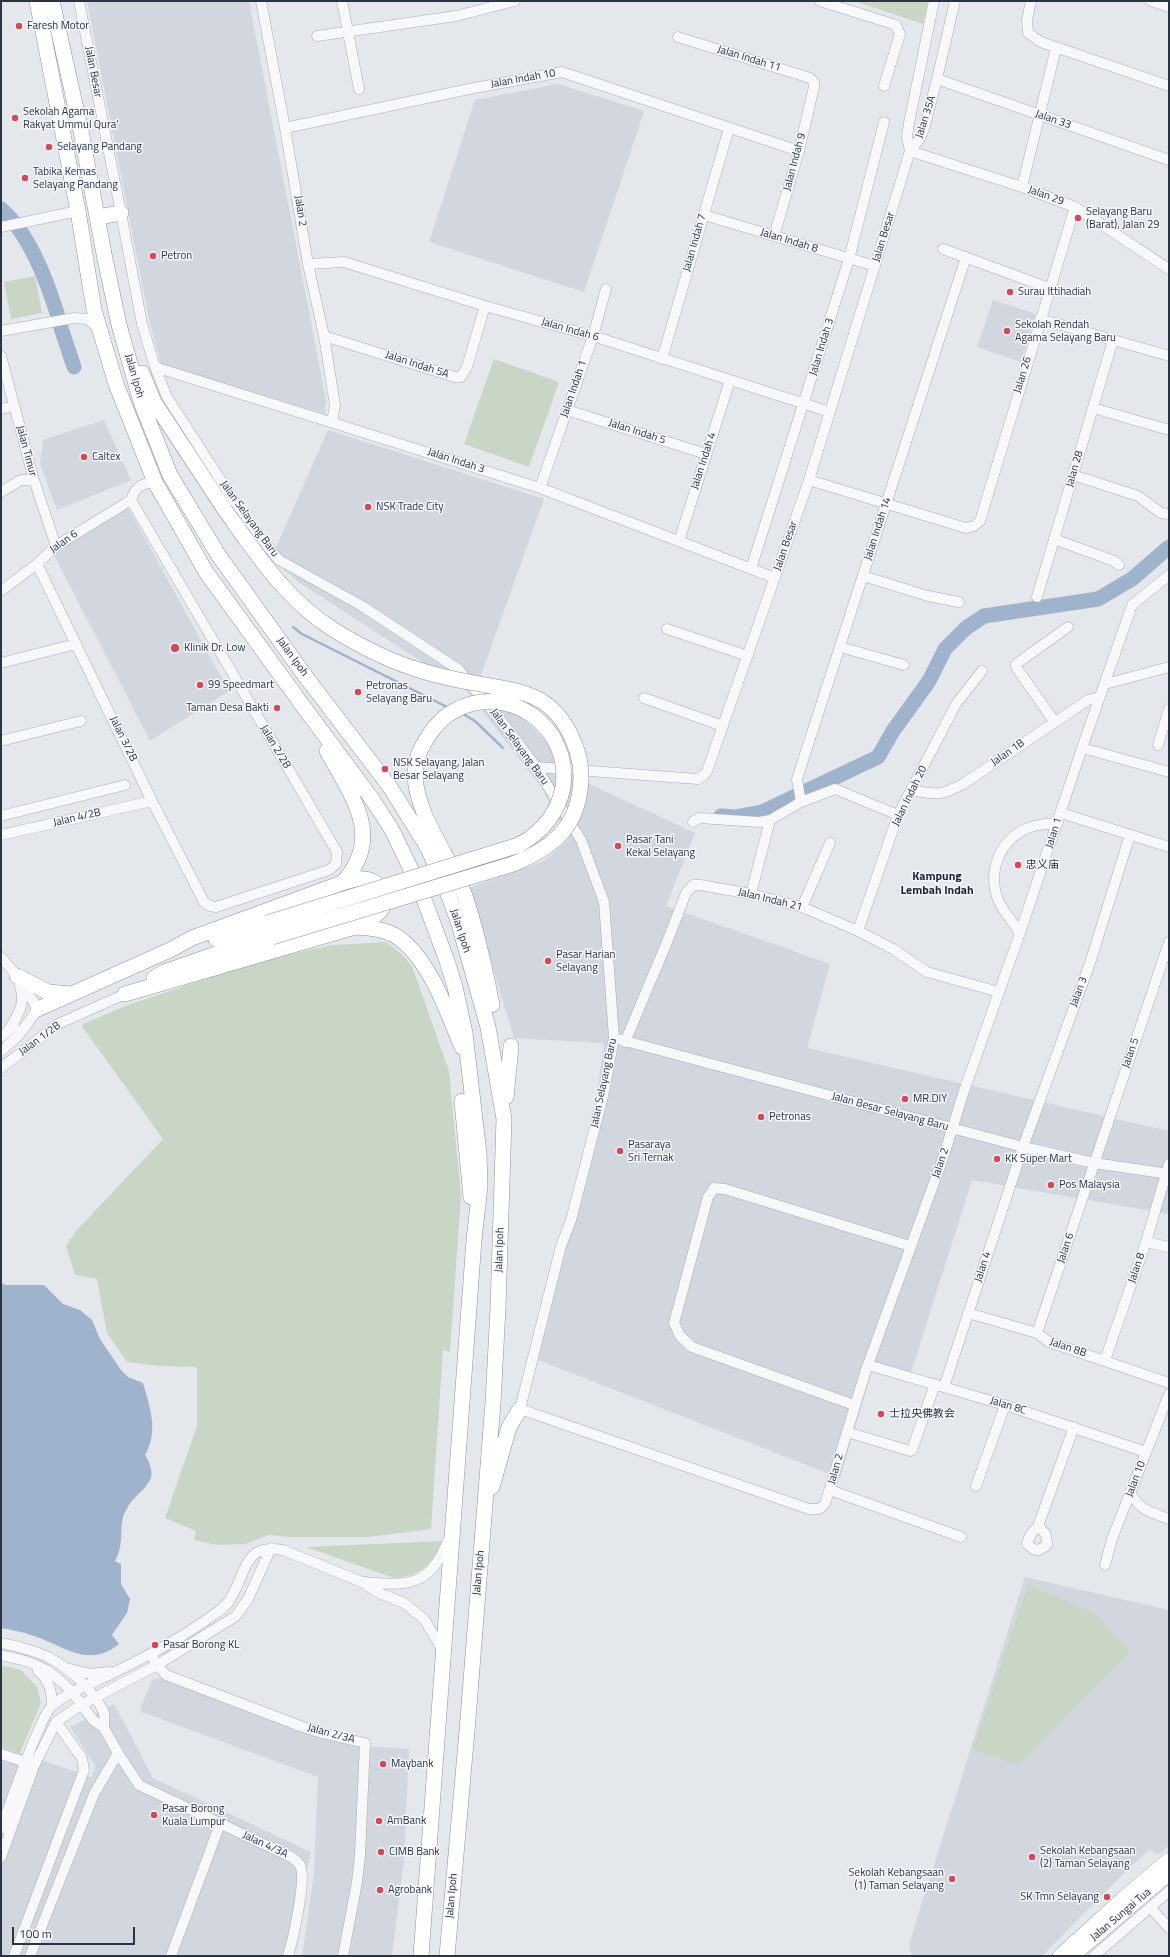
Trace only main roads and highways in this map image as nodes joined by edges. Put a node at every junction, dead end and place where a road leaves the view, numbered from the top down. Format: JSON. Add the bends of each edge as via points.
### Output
{"nodes":[{"id":1,"x":31,"y":1,"type":"edge"},
{"id":2,"x":37,"y":1,"type":"edge"},
{"id":3,"x":52,"y":1,"type":"edge"},
{"id":4,"x":58,"y":1,"type":"edge"},
{"id":5,"x":72,"y":89,"type":"junction"},
{"id":6,"x":60,"y":115,"type":"junction"},
{"id":7,"x":122,"y":213,"type":"road end"},
{"id":8,"x":98,"y":217,"type":"junction"},
{"id":9,"x":104,"y":254,"type":"junction"},
{"id":10,"x":303,"y":706,"type":"junction"},
{"id":11,"x":342,"y":883,"type":"junction"},
{"id":12,"x":355,"y":927,"type":"junction"},
{"id":13,"x":270,"y":930,"type":"junction"},
{"id":14,"x":170,"y":950,"type":"junction"},
{"id":15,"x":17,"y":976,"type":"road end"},
{"id":16,"x":70,"y":994,"type":"junction"},
{"id":17,"x":38,"y":1009,"type":"road end"},
{"id":18,"x":511,"y":1046,"type":"dead end"},
{"id":19,"x":468,"y":1062,"type":"junction"},
{"id":20,"x":498,"y":1084,"type":"junction"},
{"id":21,"x":462,"y":1101,"type":"dead end"},
{"id":22,"x":504,"y":1119,"type":"junction"},
{"id":23,"x":474,"y":1240,"type":"junction"},
{"id":24,"x":493,"y":1403,"type":"junction"},
{"id":25,"x":484,"y":1513,"type":"junction"},
{"id":26,"x":1169,"y":1859,"type":"edge"},
{"id":27,"x":1169,"y":1874,"type":"edge"},
{"id":28,"x":421,"y":1956,"type":"edge"},
{"id":29,"x":447,"y":1956,"type":"edge"},
{"id":30,"x":1059,"y":1956,"type":"edge"},
{"id":31,"x":1073,"y":1956,"type":"edge"}],
"edges":[{"from":1,"to":6,"type":"highway"},
{"from":2,"to":6,"type":"highway","name":"Jalan Ipoh"},
{"from":3,"to":5,"type":"highway","name":"Jalan Ipoh"},
{"from":4,"to":5,"type":"highway"},
{"from":5,"to":8,"type":"highway","name":"Jalan Ipoh"},
{"from":6,"to":10,"type":"highway","name":"Jalan Ipoh","via":[[100,330],[116,384],[155,482],[206,572]]},
{"from":7,"to":8,"type":"highway"},
{"from":8,"to":9,"type":"highway","name":"Jalan Ipoh"},
{"from":9,"to":13,"type":"highway","bridge":true,"via":[[149,390],[225,510],[275,579],[313,615],[347,637],[397,662],[447,677],[520,691],[538,698],[554,710],[566,727],[579,754],[580,793],[572,818],[556,839],[532,856],[513,864]]},
{"from":9,"to":20,"type":"highway","name":"Jalan Ipoh","via":[[119,325],[141,402],[170,475],[219,556],[306,677],[390,787],[428,848],[447,890],[470,961],[488,1027]]},
{"from":10,"to":11,"type":"highway","via":[[344,781],[364,828],[364,843],[359,859]]},
{"from":10,"to":19,"type":"highway","name":"Jalan Ipoh","via":[[372,799],[420,886],[455,987],[466,1033]]},
{"from":11,"to":12,"type":"highway","via":[[365,878],[380,886],[385,894],[382,909]]},
{"from":11,"to":14,"type":"highway","via":[[192,938]]},
{"from":12,"to":13,"type":"highway","via":[[125,994],[164,972],[227,950]]},
{"from":12,"to":19,"type":"highway","via":[[371,928],[399,938],[422,962]]},
{"from":13,"to":14,"type":"highway"},
{"from":13,"to":20,"type":"highway","bridge":true,"via":[[519,845],[531,838],[555,812],[561,796],[564,764],[554,738],[536,718],[522,708],[501,702],[476,704],[454,711],[433,729],[419,752],[415,776],[418,793],[432,828],[465,895],[483,960],[494,1014]]},
{"from":14,"to":16,"type":"highway"},
{"from":15,"to":16,"type":"highway","via":[[48,992]]},
{"from":16,"to":17,"type":"highway"},
{"from":18,"to":22,"type":"highway"},
{"from":19,"to":23,"type":"highway","name":"Jalan Ipoh","via":[[479,1154],[480,1186]]},
{"from":20,"to":22,"type":"highway","name":"Jalan Ipoh"},
{"from":21,"to":23,"type":"highway"},
{"from":22,"to":24,"type":"highway","name":"Jalan Ipoh"},
{"from":23,"to":28,"type":"highway","name":"Jalan Ipoh"},
{"from":24,"to":25,"type":"highway","name":"Jalan Ipoh"},
{"from":24,"to":25,"type":"highway","via":[[497,1413],[504,1420],[520,1409],[509,1427]]},
{"from":25,"to":29,"type":"highway","name":"Jalan Ipoh"},
{"from":26,"to":30,"type":"main road","name":"Jalan Sungai Tua"},
{"from":27,"to":31,"type":"main road","name":"Jalan Sungai Tua"}]}
